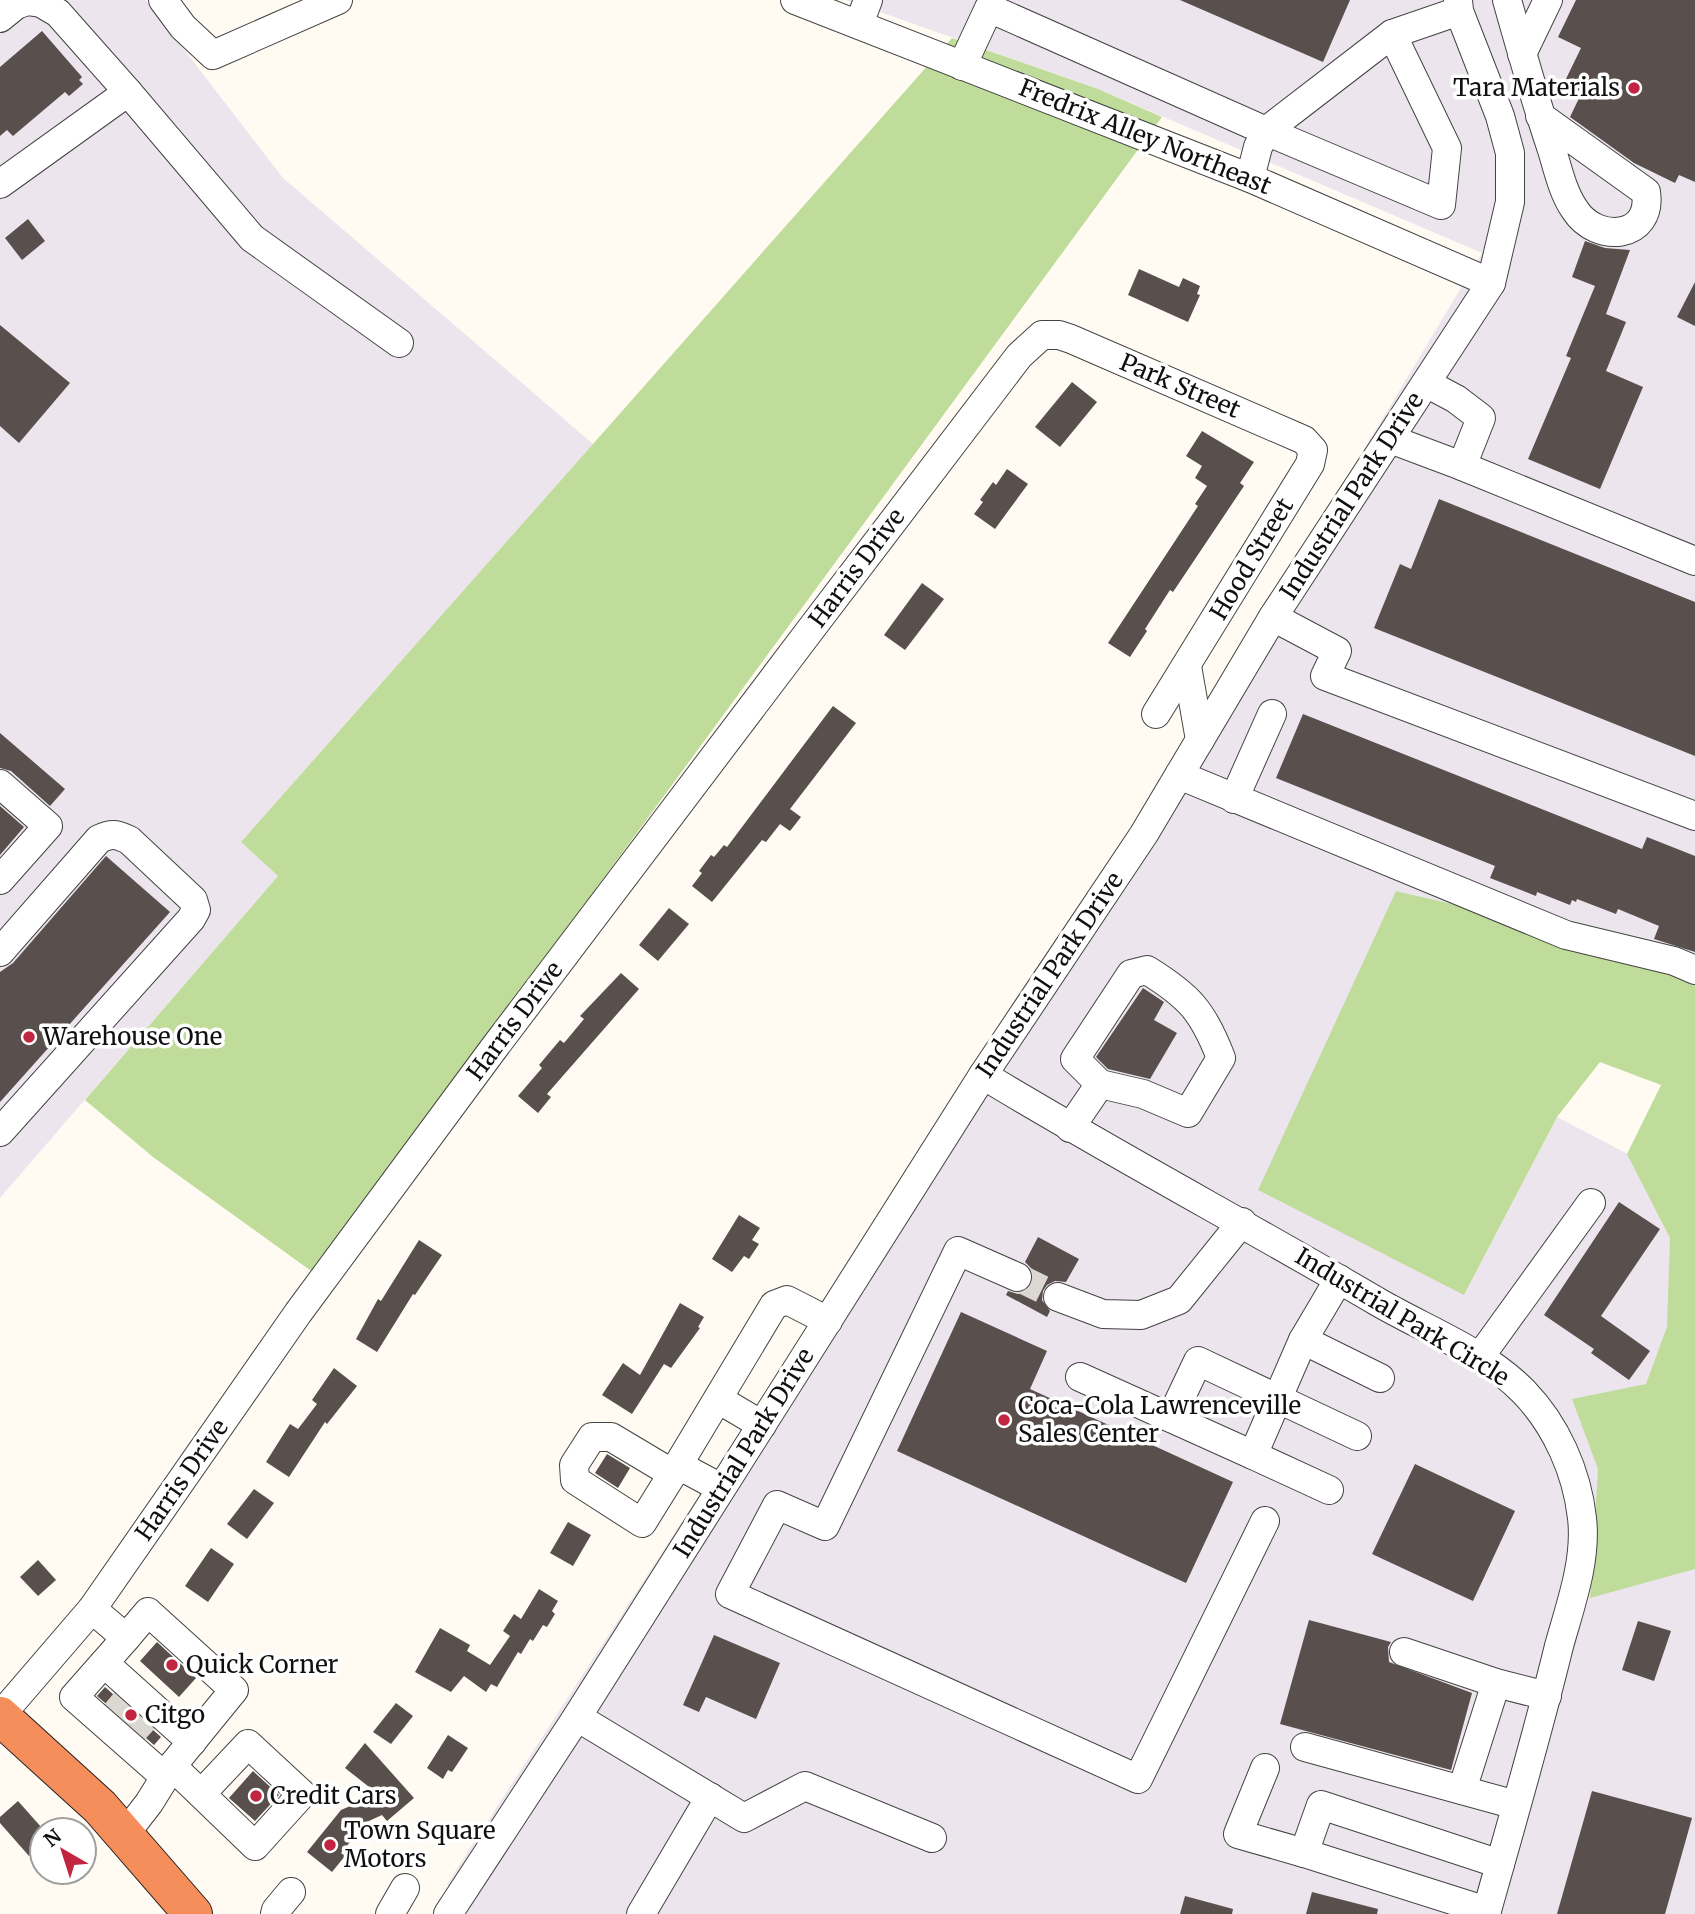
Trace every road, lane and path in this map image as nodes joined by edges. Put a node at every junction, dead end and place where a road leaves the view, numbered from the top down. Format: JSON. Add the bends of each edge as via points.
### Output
{"nodes":[{"id":1,"x":163,"y":0,"type":"edge"},
{"id":2,"x":338,"y":0,"type":"edge"},
{"id":3,"x":795,"y":0,"type":"edge"},
{"id":4,"x":1507,"y":0,"type":"edge"},
{"id":5,"x":1548,"y":0,"type":"edge"},
{"id":6,"x":1459,"y":5,"type":"edge"},
{"id":7,"x":864,"y":12,"type":"edge"},
{"id":8,"x":0,"y":18,"type":"edge"},
{"id":9,"x":1392,"y":34,"type":"junction"},
{"id":10,"x":1522,"y":54,"type":"junction"},
{"id":11,"x":962,"y":66,"type":"junction"},
{"id":12,"x":128,"y":92,"type":"junction"},
{"id":13,"x":1541,"y":116,"type":"junction"},
{"id":14,"x":1266,"y":131,"type":"junction"},
{"id":15,"x":1550,"y":146,"type":"junction"},
{"id":16,"x":1510,"y":153,"type":"junction"},
{"id":17,"x":1250,"y":178,"type":"junction"},
{"id":18,"x":0,"y":184,"type":"edge"},
{"id":19,"x":1491,"y":282,"type":"junction"},
{"id":20,"x":1042,"y":335,"type":"joint"},
{"id":21,"x":399,"y":343,"type":"dead end"},
{"id":22,"x":1426,"y":383,"type":"junction"},
{"id":23,"x":1390,"y":439,"type":"junction"},
{"id":24,"x":1313,"y":450,"type":"joint"},
{"id":25,"x":1462,"y":466,"type":"junction"},
{"id":26,"x":1695,"y":561,"type":"edge"},
{"id":27,"x":1273,"y":617,"type":"junction"},
{"id":28,"x":1186,"y":666,"type":"junction"},
{"id":29,"x":1156,"y":714,"type":"dead end"},
{"id":30,"x":1272,"y":714,"type":"dead end"},
{"id":31,"x":1200,"y":740,"type":"junction"},
{"id":32,"x":1179,"y":775,"type":"junction"},
{"id":33,"x":0,"y":784,"type":"edge"},
{"id":34,"x":1234,"y":799,"type":"junction"},
{"id":35,"x":1695,"y":816,"type":"edge"},
{"id":36,"x":0,"y":880,"type":"edge"},
{"id":37,"x":0,"y":952,"type":"edge"},
{"id":38,"x":1695,"y":970,"type":"edge"},
{"id":39,"x":983,"y":1075,"type":"junction"},
{"id":40,"x":1100,"y":1084,"type":"junction"},
{"id":41,"x":1070,"y":1128,"type":"junction"},
{"id":42,"x":0,"y":1132,"type":"edge"},
{"id":43,"x":1591,"y":1203,"type":"dead end"},
{"id":44,"x":1242,"y":1222,"type":"junction"},
{"id":45,"x":1017,"y":1277,"type":"tunnel mouth"},
{"id":46,"x":1339,"y":1279,"type":"junction"},
{"id":47,"x":1058,"y":1297,"type":"tunnel mouth"},
{"id":48,"x":828,"y":1321,"type":"junction"},
{"id":49,"x":1303,"y":1340,"type":"junction"},
{"id":50,"x":1479,"y":1357,"type":"junction"},
{"id":51,"x":1080,"y":1377,"type":"dead end"},
{"id":52,"x":1380,"y":1378,"type":"dead end"},
{"id":53,"x":718,"y":1399,"type":"junction"},
{"id":54,"x":1278,"y":1399,"type":"junction"},
{"id":55,"x":1171,"y":1418,"type":"junction"},
{"id":56,"x":762,"y":1425,"type":"junction"},
{"id":57,"x":1357,"y":1436,"type":"dead end"},
{"id":58,"x":1253,"y":1455,"type":"junction"},
{"id":59,"x":722,"y":1489,"type":"junction"},
{"id":60,"x":1329,"y":1490,"type":"dead end"},
{"id":61,"x":1265,"y":1521,"type":"dead end"},
{"id":62,"x":92,"y":1609,"type":"junction"},
{"id":63,"x":126,"y":1638,"type":"junction"},
{"id":64,"x":1404,"y":1652,"type":"dead end"},
{"id":65,"x":104,"y":1663,"type":"junction"},
{"id":66,"x":1496,"y":1683,"type":"junction"},
{"id":67,"x":1547,"y":1696,"type":"junction"},
{"id":68,"x":0,"y":1716,"type":"edge"},
{"id":69,"x":130,"y":1716,"type":"junction"},
{"id":70,"x":577,"y":1717,"type":"junction"},
{"id":71,"x":185,"y":1736,"type":"junction"},
{"id":72,"x":1305,"y":1747,"type":"dead end"},
{"id":73,"x":1265,"y":1768,"type":"dead end"},
{"id":74,"x":169,"y":1771,"type":"junction"},
{"id":75,"x":1462,"y":1790,"type":"junction"},
{"id":76,"x":201,"y":1794,"type":"dead end"},
{"id":77,"x":710,"y":1797,"type":"junction"},
{"id":78,"x":1516,"y":1805,"type":"junction"},
{"id":79,"x":125,"y":1834,"type":"junction"},
{"id":80,"x":932,"y":1838,"type":"dead end"},
{"id":81,"x":1304,"y":1853,"type":"junction"},
{"id":82,"x":1500,"y":1864,"type":"junction"},
{"id":83,"x":405,"y":1888,"type":"dead end"},
{"id":84,"x":1486,"y":1912,"type":"edge"},
{"id":85,"x":450,"y":1913,"type":"edge"},
{"id":86,"x":193,"y":1914,"type":"edge"},
{"id":87,"x":390,"y":1914,"type":"edge"},
{"id":88,"x":641,"y":1914,"type":"edge"}],
"edges":[{"from":1,"to":2,"type":"street","via":[[213,55]]},
{"from":3,"to":7,"type":"street","name":"Fredrix Alley Northeast"},
{"from":4,"to":10,"type":"street"},
{"from":5,"to":10,"type":"street"},
{"from":6,"to":9,"type":"street"},
{"from":6,"to":16,"type":"street","name":"Industrial Park Drive"},
{"from":7,"to":11,"type":"street","name":"Fredrix Alley Northeast"},
{"from":8,"to":12,"type":"street","via":[[16,5],[41,3],[58,13]]},
{"from":9,"to":14,"type":"street"},
{"from":9,"to":14,"type":"street","via":[[1447,148],[1441,205]]},
{"from":10,"to":13,"type":"street"},
{"from":11,"to":14,"type":"street","via":[[989,8]]},
{"from":11,"to":17,"type":"street","name":"Fredrix Alley Northeast"},
{"from":12,"to":18,"type":"street"},
{"from":12,"to":21,"type":"street","via":[[251,238]]},
{"from":13,"to":15,"type":"street"},
{"from":13,"to":15,"type":"street","via":[[1647,192],[1646,214],[1621,233],[1590,226],[1565,191]]},
{"from":14,"to":17,"type":"street"},
{"from":15,"to":16,"type":"street","via":[[1532,154]]},
{"from":16,"to":19,"type":"street","name":"Industrial Park Drive","via":[[1510,202]]},
{"from":17,"to":19,"type":"street","name":"Fredrix Alley Northeast"},
{"from":19,"to":22,"type":"street","name":"Industrial Park Drive"},
{"from":20,"to":24,"type":"street","name":"Park Street","via":[[1059,335],[1083,344],[1304,440]]},
{"from":20,"to":62,"type":"street","name":"Harris Drive","via":[[1019,356],[486,1059],[298,1313]]},
{"from":22,"to":23,"type":"street","name":"Industrial Park Drive"},
{"from":22,"to":25,"type":"street","via":[[1481,418]]},
{"from":23,"to":25,"type":"street"},
{"from":23,"to":27,"type":"street","name":"Industrial Park Drive"},
{"from":24,"to":28,"type":"street","name":"Hood Street","via":[[1310,464]]},
{"from":25,"to":26,"type":"street"},
{"from":27,"to":31,"type":"street","name":"Industrial Park Drive"},
{"from":27,"to":35,"type":"street","via":[[1338,651],[1325,676]]},
{"from":28,"to":29,"type":"street","name":"Hood Street"},
{"from":28,"to":31,"type":"street"},
{"from":30,"to":34,"type":"street"},
{"from":31,"to":32,"type":"street","name":"Industrial Park Drive"},
{"from":32,"to":34,"type":"street"},
{"from":32,"to":39,"type":"street","name":"Industrial Park Drive"},
{"from":33,"to":36,"type":"street","via":[[48,826]]},
{"from":34,"to":38,"type":"street","via":[[1566,935]]},
{"from":37,"to":42,"type":"street","via":[[99,839],[109,834],[129,840],[193,900],[196,910]]},
{"from":39,"to":41,"type":"street","name":"Industrial Park Circle"},
{"from":39,"to":48,"type":"street","name":"Industrial Park Drive"},
{"from":40,"to":40,"type":"street","via":[[1074,1059],[1131,974],[1147,970],[1175,987],[1210,1028],[1220,1058],[1188,1113],[1143,1094]]},
{"from":40,"to":41,"type":"street"},
{"from":41,"to":44,"type":"street","name":"Industrial Park Circle"},
{"from":43,"to":50,"type":"street"},
{"from":44,"to":46,"type":"street","name":"Industrial Park Circle"},
{"from":44,"to":47,"type":"street","via":[[1180,1300],[1141,1315],[1103,1314]]},
{"from":45,"to":61,"type":"street","via":[[958,1251],[825,1526],[778,1505],[730,1594],[1138,1779]]},
{"from":46,"to":49,"type":"street"},
{"from":46,"to":50,"type":"street","name":"Industrial Park Circle"},
{"from":48,"to":53,"type":"street","via":[[787,1300],[775,1305]]},
{"from":48,"to":56,"type":"street","name":"Industrial Park Drive"},
{"from":49,"to":52,"type":"street"},
{"from":49,"to":54,"type":"street"},
{"from":50,"to":67,"type":"street","name":"Industrial Park Circle","via":[[1524,1392],[1540,1412],[1562,1447],[1583,1520],[1577,1577]]},
{"from":51,"to":55,"type":"street"},
{"from":53,"to":56,"type":"street"},
{"from":53,"to":59,"type":"street","via":[[675,1470]]},
{"from":54,"to":55,"type":"street","via":[[1198,1361]]},
{"from":54,"to":57,"type":"street"},
{"from":54,"to":58,"type":"street"},
{"from":55,"to":58,"type":"street"},
{"from":56,"to":59,"type":"street","name":"Industrial Park Drive"},
{"from":58,"to":60,"type":"street"},
{"from":59,"to":70,"type":"street","name":"Industrial Park Drive"},
{"from":62,"to":63,"type":"street"},
{"from":62,"to":68,"type":"street","name":"Harris Drive"},
{"from":63,"to":65,"type":"street"},
{"from":63,"to":71,"type":"street","via":[[148,1612],[234,1689]]},
{"from":64,"to":66,"type":"street"},
{"from":65,"to":69,"type":"street"},
{"from":65,"to":69,"type":"street","via":[[74,1697]]},
{"from":66,"to":67,"type":"street"},
{"from":66,"to":75,"type":"street"},
{"from":67,"to":78,"type":"street","name":"Industrial Park Circle"},
{"from":68,"to":79,"type":"highway","via":[[72,1779]]},
{"from":69,"to":71,"type":"street"},
{"from":69,"to":74,"type":"street"},
{"from":70,"to":77,"type":"street"},
{"from":70,"to":85,"type":"street","name":"Industrial Park Drive"},
{"from":71,"to":74,"type":"street"},
{"from":72,"to":75,"type":"street"},
{"from":73,"to":81,"type":"street","via":[[1238,1834]]},
{"from":74,"to":76,"type":"street"},
{"from":74,"to":79,"type":"street"},
{"from":75,"to":78,"type":"street"},
{"from":77,"to":80,"type":"street","via":[[744,1818],[805,1786]]},
{"from":77,"to":88,"type":"street"},
{"from":78,"to":82,"type":"street","name":"Industrial Park Circle"},
{"from":79,"to":86,"type":"highway"},
{"from":81,"to":82,"type":"street","via":[[1321,1805]]},
{"from":81,"to":84,"type":"street"},
{"from":82,"to":84,"type":"street","name":"Industrial Park Circle"},
{"from":83,"to":87,"type":"street"}]}
